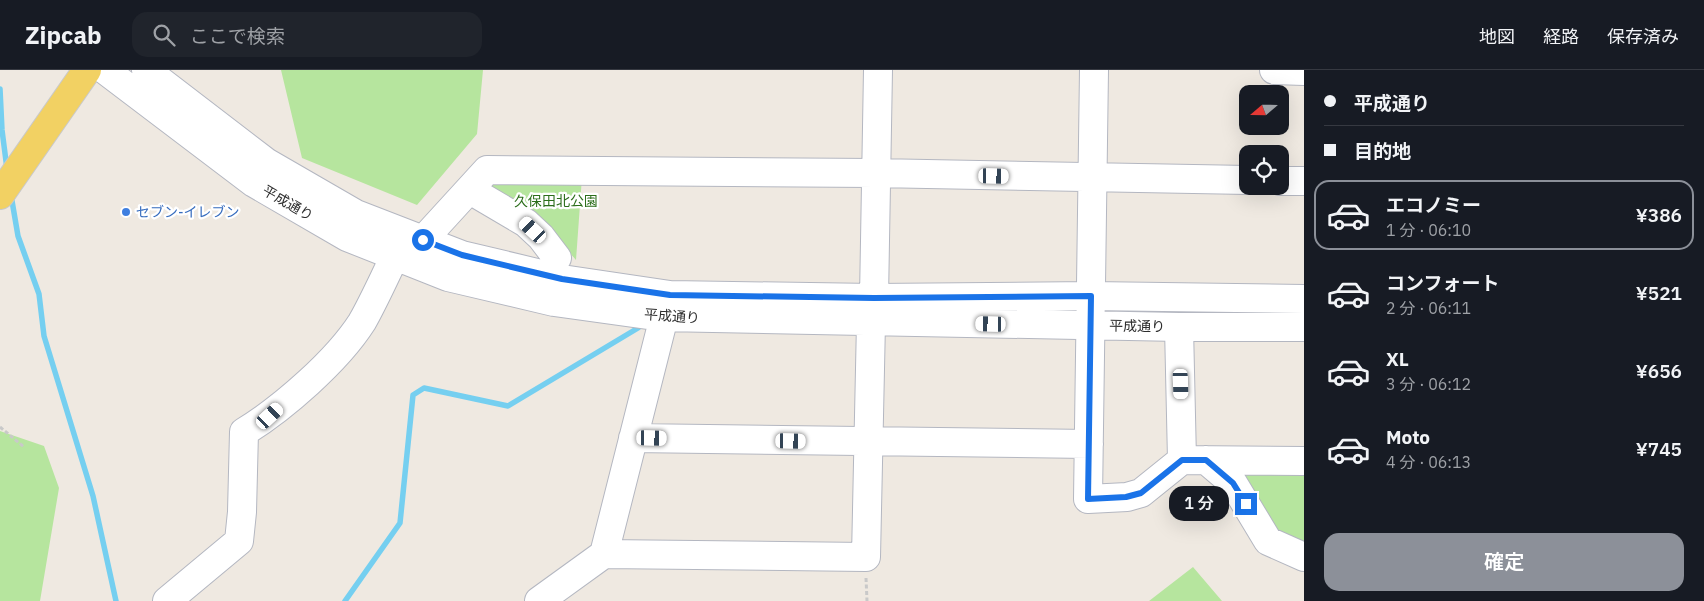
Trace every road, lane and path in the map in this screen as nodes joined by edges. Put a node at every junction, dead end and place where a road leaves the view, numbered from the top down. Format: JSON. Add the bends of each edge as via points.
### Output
{"nodes":[{"id":1,"x":87,"y":70,"type":"edge"},
{"id":2,"x":105,"y":70,"type":"edge"},
{"id":3,"x":146,"y":70,"type":"edge"},
{"id":4,"x":878,"y":70,"type":"edge"},
{"id":5,"x":1094,"y":70,"type":"edge"},
{"id":6,"x":1274,"y":70,"type":"edge"},
{"id":7,"x":1304,"y":70,"type":"edge"},
{"id":8,"x":876,"y":173,"type":"junction"},
{"id":9,"x":1093,"y":178,"type":"junction"},
{"id":10,"x":1239,"y":180,"type":"edge"},
{"id":11,"x":1289,"y":181,"type":"edge"},
{"id":12,"x":1304,"y":181,"type":"edge"},
{"id":13,"x":470,"y":190,"type":"junction"},
{"id":14,"x":0,"y":195,"type":"edge"},
{"id":15,"x":423,"y":240,"type":"junction"},
{"id":16,"x":394,"y":256,"type":"junction"},
{"id":17,"x":557,"y":258,"type":"dead end"},
{"id":18,"x":1091,"y":296,"type":"junction"},
{"id":19,"x":1304,"y":299,"type":"edge"},
{"id":20,"x":666,"y":306,"type":"junction"},
{"id":21,"x":873,"y":310,"type":"junction"},
{"id":22,"x":1090,"y":325,"type":"junction"},
{"id":23,"x":1179,"y":327,"type":"junction"},
{"id":24,"x":1304,"y":327,"type":"edge"},
{"id":25,"x":0,"y":427,"type":"edge"},
{"id":26,"x":633,"y":438,"type":"junction"},
{"id":27,"x":870,"y":442,"type":"junction"},
{"id":28,"x":1089,"y":444,"type":"junction"},
{"id":29,"x":24,"y":447,"type":"dead end"},
{"id":30,"x":1194,"y":460,"type":"junction"},
{"id":31,"x":1304,"y":461,"type":"edge"},
{"id":32,"x":604,"y":554,"type":"junction"},
{"id":33,"x":1304,"y":557,"type":"edge"},
{"id":34,"x":167,"y":601,"type":"edge"},
{"id":35,"x":539,"y":601,"type":"edge"}],
"edges":[{"from":1,"to":14,"type":"main road"},
{"from":2,"to":16,"type":"street","name":"平成通り","via":[[254,183],[347,237]]},
{"from":3,"to":15,"type":"street","name":"平成通り","via":[[266,162],[356,214]]},
{"from":4,"to":8,"type":"street"},
{"from":5,"to":9,"type":"street"},
{"from":6,"to":7,"type":"street"},
{"from":8,"to":9,"type":"street"},
{"from":8,"to":13,"type":"street","via":[[488,170]]},
{"from":8,"to":21,"type":"street"},
{"from":9,"to":10,"type":"street"},
{"from":9,"to":18,"type":"street"},
{"from":11,"to":12,"type":"street"},
{"from":13,"to":15,"type":"street"},
{"from":13,"to":17,"type":"street","via":[[526,224]]},
{"from":15,"to":20,"type":"street","name":"平成通り","via":[[462,255]]},
{"from":16,"to":20,"type":"street","name":"平成通り","via":[[448,277],[554,302]]},
{"from":16,"to":34,"type":"street","via":[[361,322],[334,356],[270,416],[244,432],[239,541]]},
{"from":18,"to":19,"type":"street","name":"平成通り"},
{"from":18,"to":21,"type":"street","name":"平成通り"},
{"from":18,"to":22,"type":"street"},
{"from":20,"to":21,"type":"street","name":"平成通り"},
{"from":20,"to":26,"type":"street"},
{"from":21,"to":22,"type":"street","name":"平成通り"},
{"from":21,"to":27,"type":"street"},
{"from":22,"to":23,"type":"street","name":"平成通り"},
{"from":22,"to":28,"type":"street"},
{"from":23,"to":24,"type":"street","name":"平成通り"},
{"from":23,"to":30,"type":"street"},
{"from":25,"to":29,"type":"path"},
{"from":26,"to":27,"type":"street"},
{"from":26,"to":32,"type":"street"},
{"from":27,"to":28,"type":"street"},
{"from":27,"to":32,"type":"street","via":[[866,557]]},
{"from":28,"to":30,"type":"street","via":[[1088,499],[1141,493]]},
{"from":30,"to":31,"type":"street"},
{"from":30,"to":33,"type":"street","via":[[1233,483],[1268,541]]},
{"from":32,"to":35,"type":"street"}]}
